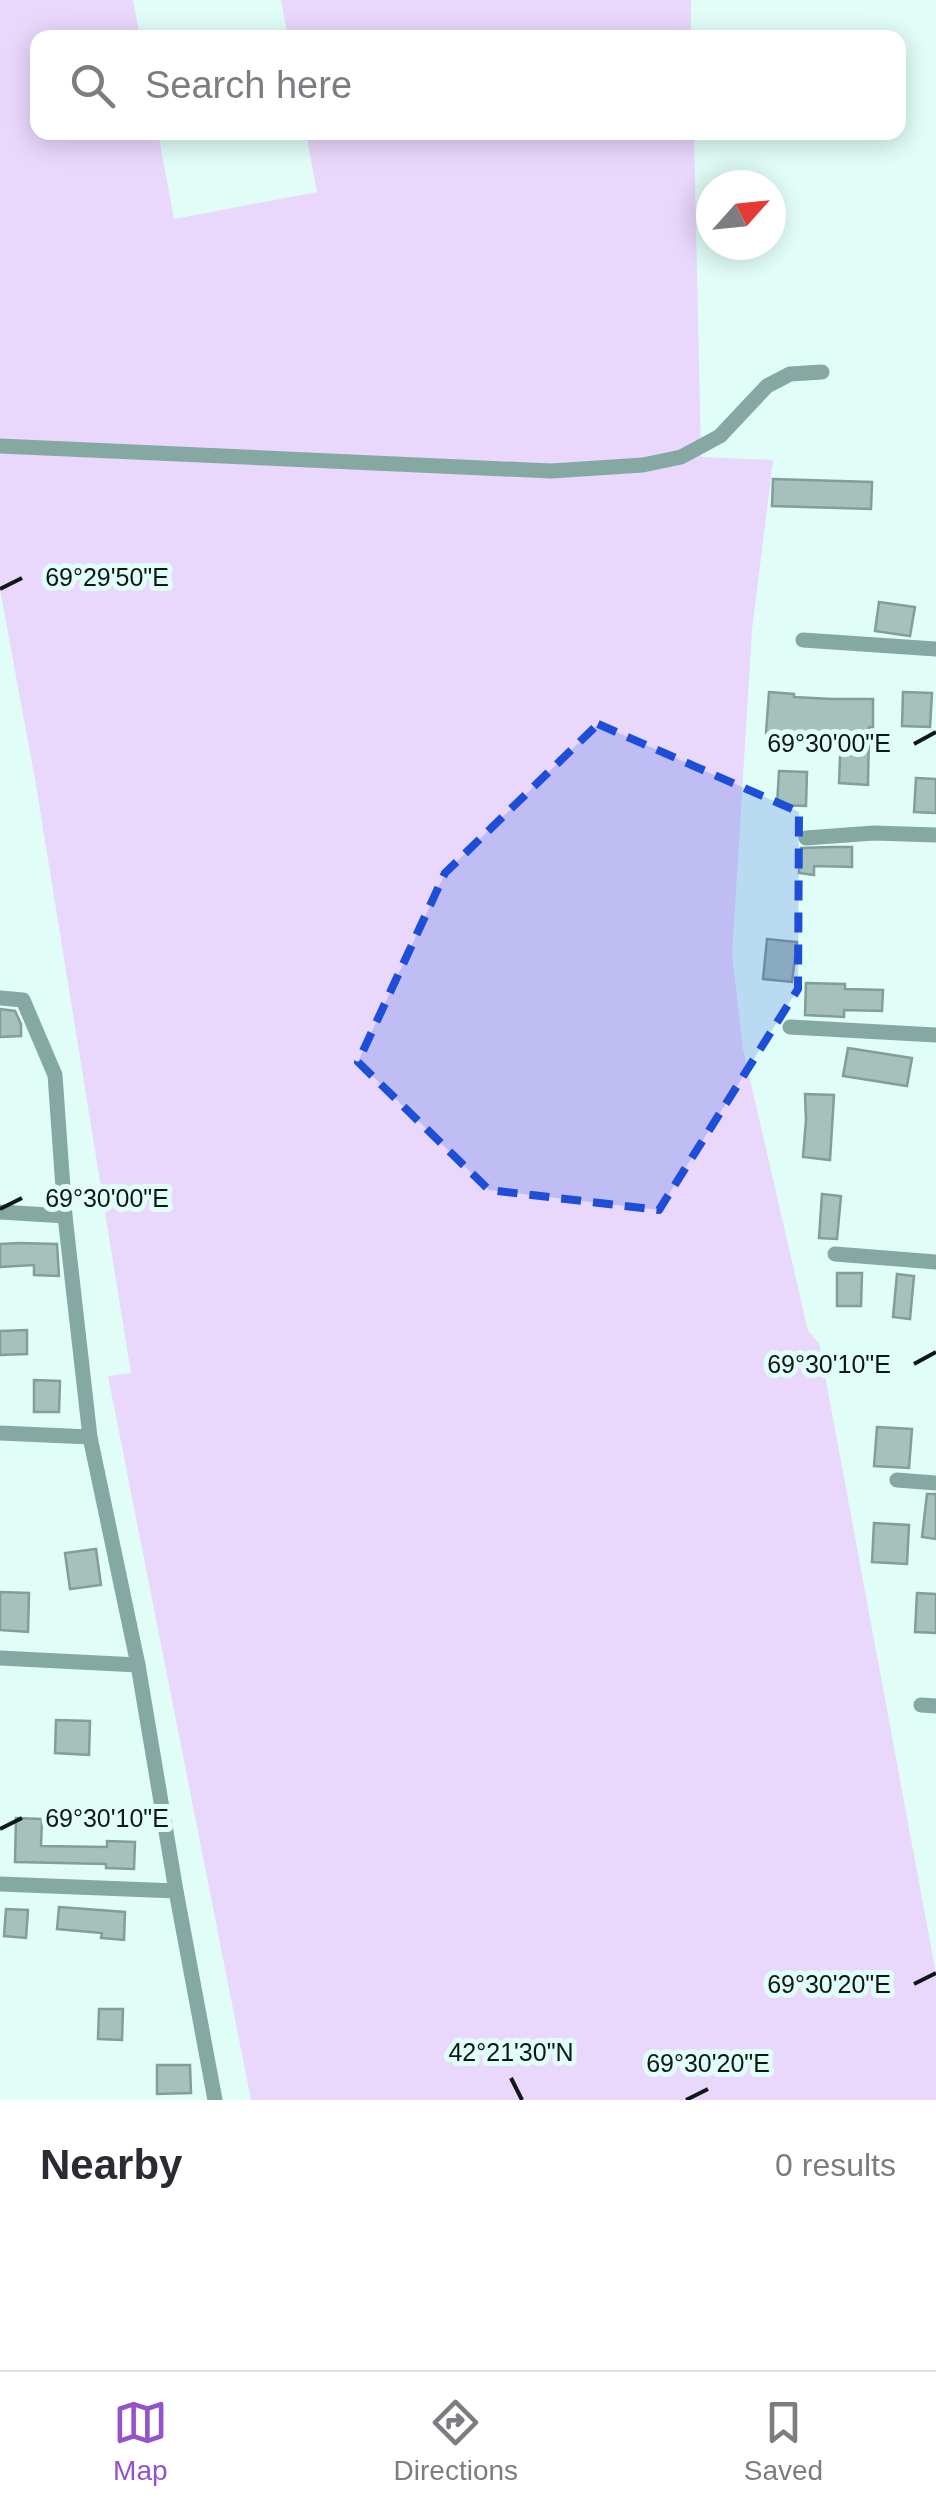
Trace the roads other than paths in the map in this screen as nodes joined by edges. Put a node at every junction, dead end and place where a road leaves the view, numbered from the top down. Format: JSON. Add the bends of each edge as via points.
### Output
{"nodes":[{"id":1,"x":822,"y":372,"type":"dead end"},
{"id":2,"x":0,"y":446,"type":"edge"},
{"id":3,"x":803,"y":640,"type":"dead end"},
{"id":4,"x":936,"y":650,"type":"edge"},
{"id":5,"x":936,"y":835,"type":"edge"},
{"id":6,"x":806,"y":838,"type":"dead end"},
{"id":7,"x":0,"y":998,"type":"edge"},
{"id":8,"x":790,"y":1027,"type":"dead end"},
{"id":9,"x":936,"y":1035,"type":"edge"},
{"id":10,"x":0,"y":1212,"type":"edge"},
{"id":11,"x":65,"y":1216,"type":"junction"},
{"id":12,"x":835,"y":1254,"type":"dead end"},
{"id":13,"x":936,"y":1262,"type":"edge"},
{"id":14,"x":0,"y":1433,"type":"edge"},
{"id":15,"x":90,"y":1437,"type":"junction"},
{"id":16,"x":898,"y":1480,"type":"dead end"},
{"id":17,"x":936,"y":1482,"type":"edge"},
{"id":18,"x":0,"y":1658,"type":"edge"},
{"id":19,"x":138,"y":1665,"type":"junction"},
{"id":20,"x":0,"y":1884,"type":"edge"},
{"id":21,"x":176,"y":1891,"type":"junction"},
{"id":22,"x":216,"y":2100,"type":"edge"}],
"edges":[{"from":1,"to":2,"type":"street","via":[[790,374],[767,386],[720,436],[644,465],[551,471]]},
{"from":3,"to":4,"type":"street"},
{"from":5,"to":6,"type":"street"},
{"from":7,"to":11,"type":"street","via":[[23,1000],[55,1075]]},
{"from":8,"to":9,"type":"street"},
{"from":10,"to":11,"type":"street"},
{"from":11,"to":15,"type":"street"},
{"from":12,"to":13,"type":"street"},
{"from":14,"to":15,"type":"street"},
{"from":15,"to":19,"type":"street"},
{"from":16,"to":17,"type":"street"},
{"from":18,"to":19,"type":"street"},
{"from":19,"to":21,"type":"street"},
{"from":20,"to":21,"type":"street"},
{"from":21,"to":22,"type":"street"}]}
